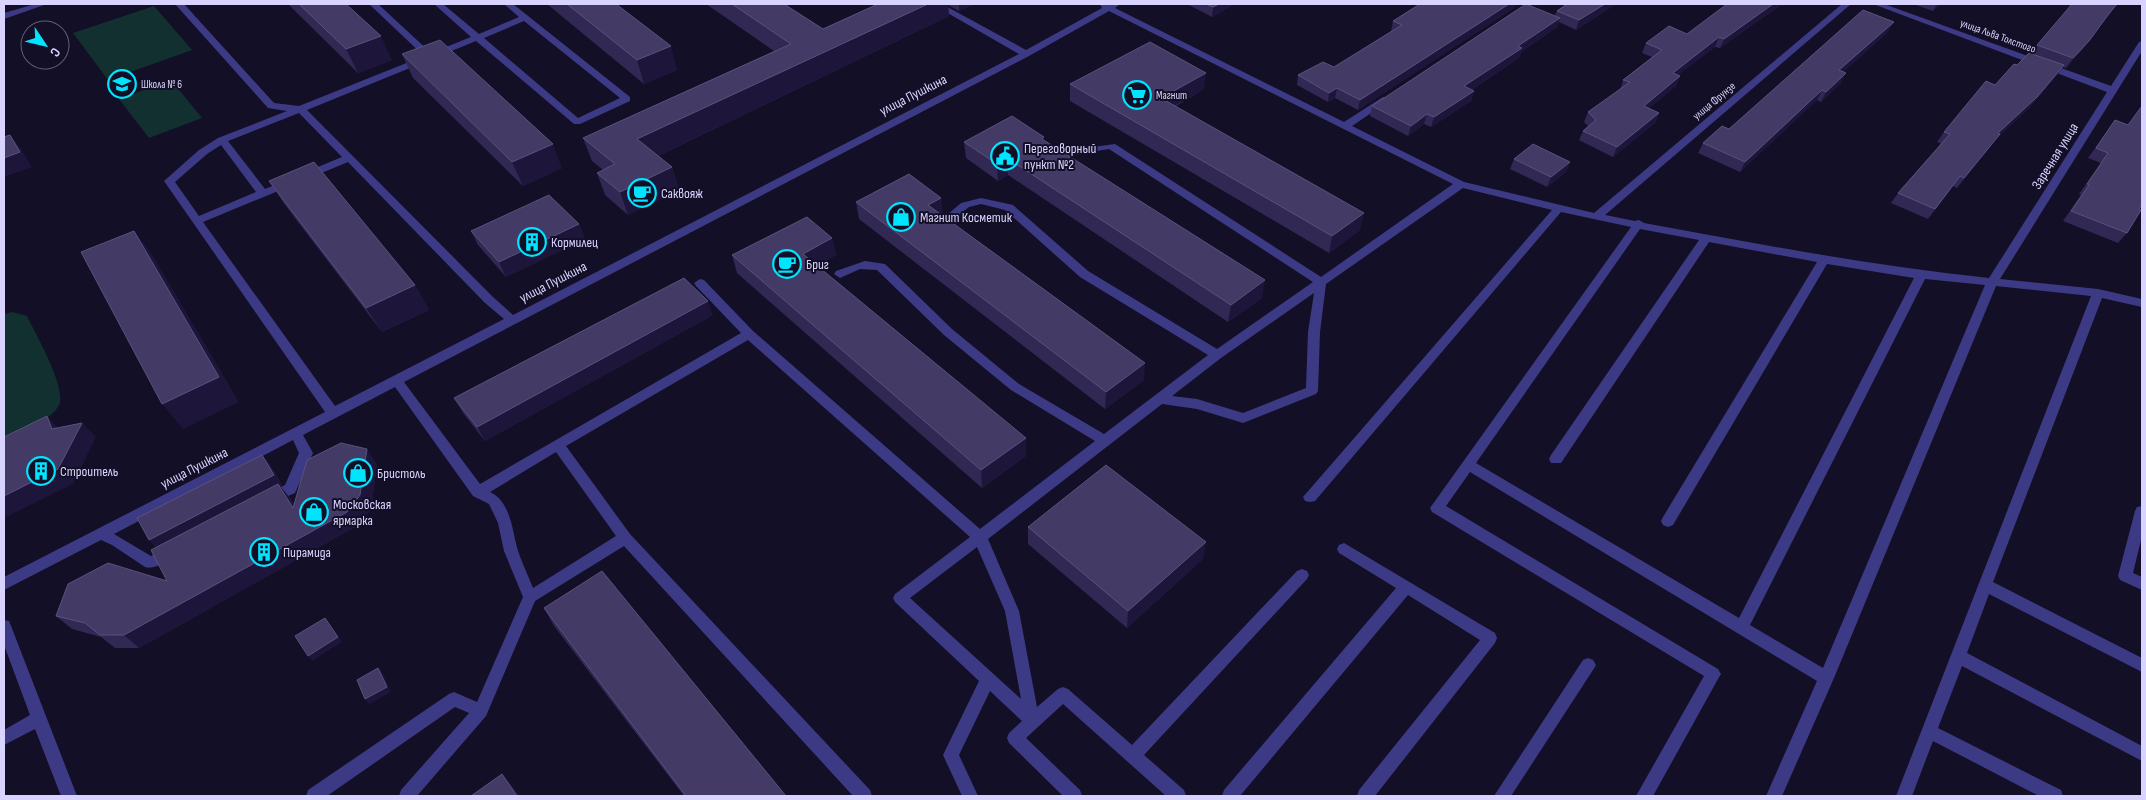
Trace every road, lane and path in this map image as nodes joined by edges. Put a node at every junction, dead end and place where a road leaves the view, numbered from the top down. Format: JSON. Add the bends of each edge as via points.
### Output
{"nodes":[{"id":1,"x":43,"y":4,"type":"edge"},
{"id":2,"x":179,"y":4,"type":"edge"},
{"id":3,"x":373,"y":4,"type":"edge"},
{"id":4,"x":438,"y":4,"type":"edge"},
{"id":5,"x":508,"y":4,"type":"edge"},
{"id":6,"x":936,"y":4,"type":"edge"},
{"id":7,"x":1847,"y":4,"type":"edge"},
{"id":8,"x":1877,"y":4,"type":"edge"},
{"id":9,"x":1108,"y":5,"type":"edge"},
{"id":10,"x":4,"y":16,"type":"edge"},
{"id":11,"x":525,"y":18,"type":"junction"},
{"id":12,"x":475,"y":38,"type":"junction"},
{"id":13,"x":2142,"y":44,"type":"edge"},
{"id":14,"x":1026,"y":54,"type":"junction"},
{"id":15,"x":430,"y":57,"type":"junction"},
{"id":16,"x":2112,"y":90,"type":"junction"},
{"id":17,"x":1394,"y":94,"type":"edge"},
{"id":18,"x":301,"y":109,"type":"junction"},
{"id":19,"x":1346,"y":125,"type":"junction"},
{"id":20,"x":222,"y":140,"type":"junction"},
{"id":21,"x":1067,"y":154,"type":"edge"},
{"id":22,"x":349,"y":158,"type":"junction"},
{"id":23,"x":1461,"y":184,"type":"junction"},
{"id":24,"x":263,"y":194,"type":"junction"},
{"id":25,"x":1559,"y":208,"type":"junction"},
{"id":26,"x":952,"y":215,"type":"dead end"},
{"id":27,"x":1596,"y":217,"type":"junction"},
{"id":28,"x":196,"y":221,"type":"junction"},
{"id":29,"x":1639,"y":223,"type":"junction"},
{"id":30,"x":1706,"y":238,"type":"junction"},
{"id":31,"x":1824,"y":259,"type":"junction"},
{"id":32,"x":840,"y":274,"type":"dead end"},
{"id":33,"x":1921,"y":275,"type":"junction"},
{"id":34,"x":1321,"y":282,"type":"junction"},
{"id":35,"x":700,"y":283,"type":"dead end"},
{"id":36,"x":1992,"y":283,"type":"junction"},
{"id":37,"x":2098,"y":294,"type":"junction"},
{"id":38,"x":2142,"y":303,"type":"edge"},
{"id":39,"x":512,"y":320,"type":"junction"},
{"id":40,"x":749,"y":334,"type":"junction"},
{"id":41,"x":1217,"y":355,"type":"junction"},
{"id":42,"x":396,"y":380,"type":"junction"},
{"id":43,"x":1159,"y":399,"type":"junction"},
{"id":44,"x":333,"y":413,"type":"junction"},
{"id":45,"x":295,"y":433,"type":"junction"},
{"id":46,"x":1105,"y":441,"type":"junction"},
{"id":47,"x":558,"y":445,"type":"junction"},
{"id":48,"x":1556,"y":459,"type":"dead end"},
{"id":49,"x":1468,"y":464,"type":"junction"},
{"id":50,"x":478,"y":492,"type":"junction"},
{"id":51,"x":1310,"y":497,"type":"dead end"},
{"id":52,"x":255,"y":508,"type":"edge"},
{"id":53,"x":2142,"y":511,"type":"edge"},
{"id":54,"x":1668,"y":521,"type":"dead end"},
{"id":55,"x":101,"y":534,"type":"junction"},
{"id":56,"x":980,"y":537,"type":"junction"},
{"id":57,"x":625,"y":538,"type":"junction"},
{"id":58,"x":185,"y":544,"type":"edge"},
{"id":59,"x":1344,"y":549,"type":"dead end"},
{"id":60,"x":1302,"y":575,"type":"dead end"},
{"id":61,"x":4,"y":584,"type":"edge"},
{"id":62,"x":2142,"y":584,"type":"edge"},
{"id":63,"x":1985,"y":585,"type":"junction"},
{"id":64,"x":1406,"y":586,"type":"junction"},
{"id":65,"x":530,"y":597,"type":"junction"},
{"id":66,"x":4,"y":626,"type":"edge"},
{"id":67,"x":1742,"y":627,"type":"junction"},
{"id":68,"x":1958,"y":656,"type":"junction"},
{"id":69,"x":1588,"y":665,"type":"dead end"},
{"id":70,"x":2142,"y":665,"type":"edge"},
{"id":71,"x":1826,"y":678,"type":"junction"},
{"id":72,"x":988,"y":679,"type":"junction"},
{"id":73,"x":481,"y":711,"type":"junction"},
{"id":74,"x":40,"y":718,"type":"junction"},
{"id":75,"x":1032,"y":720,"type":"junction"},
{"id":76,"x":1929,"y":732,"type":"junction"},
{"id":77,"x":4,"y":738,"type":"edge"},
{"id":78,"x":2142,"y":754,"type":"edge"},
{"id":79,"x":1133,"y":756,"type":"junction"},
{"id":80,"x":69,"y":796,"type":"edge"},
{"id":81,"x":314,"y":796,"type":"edge"},
{"id":82,"x":407,"y":796,"type":"edge"},
{"id":83,"x":864,"y":796,"type":"edge"},
{"id":84,"x":970,"y":796,"type":"edge"},
{"id":85,"x":1074,"y":796,"type":"edge"},
{"id":86,"x":1178,"y":796,"type":"edge"},
{"id":87,"x":1230,"y":796,"type":"edge"},
{"id":88,"x":1365,"y":796,"type":"edge"},
{"id":89,"x":1502,"y":796,"type":"edge"},
{"id":90,"x":1644,"y":796,"type":"edge"},
{"id":91,"x":1774,"y":796,"type":"edge"},
{"id":92,"x":1904,"y":796,"type":"edge"},
{"id":93,"x":2055,"y":796,"type":"edge"}],
"edges":[{"from":1,"to":10,"type":"street"},
{"from":2,"to":18,"type":"street","via":[[271,106]]},
{"from":3,"to":15,"type":"street"},
{"from":4,"to":12,"type":"street"},
{"from":5,"to":11,"type":"street"},
{"from":6,"to":14,"type":"street"},
{"from":7,"to":27,"type":"street","name":"улица Фрунзе"},
{"from":8,"to":16,"type":"street","name":"улица Льва Толстого"},
{"from":9,"to":14,"type":"street","name":"улица Пушкина"},
{"from":9,"to":19,"type":"street"},
{"from":11,"to":12,"type":"street"},
{"from":11,"to":12,"type":"street","via":[[627,100],[577,122]]},
{"from":12,"to":15,"type":"street"},
{"from":13,"to":16,"type":"street","name":"Заречная улица"},
{"from":14,"to":39,"type":"street","name":"улица Пушкина"},
{"from":15,"to":18,"type":"street"},
{"from":16,"to":36,"type":"street","name":"Заречная улица"},
{"from":17,"to":19,"type":"street"},
{"from":18,"to":20,"type":"street"},
{"from":18,"to":22,"type":"street"},
{"from":19,"to":23,"type":"street"},
{"from":20,"to":24,"type":"street"},
{"from":20,"to":28,"type":"street","via":[[168,181]]},
{"from":21,"to":34,"type":"street","via":[[1111,146]]},
{"from":22,"to":24,"type":"street"},
{"from":22,"to":39,"type":"street"},
{"from":23,"to":25,"type":"street"},
{"from":23,"to":34,"type":"street"},
{"from":24,"to":28,"type":"street"},
{"from":25,"to":27,"type":"street"},
{"from":25,"to":51,"type":"street"},
{"from":26,"to":41,"type":"street","via":[[965,205],[981,201],[1010,207],[1084,274]]},
{"from":27,"to":29,"type":"street"},
{"from":28,"to":44,"type":"street"},
{"from":29,"to":30,"type":"street"},
{"from":29,"to":49,"type":"street"},
{"from":30,"to":31,"type":"street"},
{"from":30,"to":48,"type":"street"},
{"from":31,"to":33,"type":"street"},
{"from":31,"to":54,"type":"street"},
{"from":32,"to":46,"type":"street","via":[[868,263],[881,267],[948,332],[1015,388]]},
{"from":33,"to":36,"type":"street"},
{"from":33,"to":67,"type":"street"},
{"from":34,"to":41,"type":"street"},
{"from":34,"to":43,"type":"street","via":[[1314,332],[1312,391],[1242,418],[1197,404]]},
{"from":35,"to":40,"type":"street"},
{"from":36,"to":37,"type":"street"},
{"from":36,"to":71,"type":"street","name":"Заречная улица"},
{"from":37,"to":38,"type":"street"},
{"from":37,"to":63,"type":"street"},
{"from":39,"to":42,"type":"street","name":"улица Пушкина"},
{"from":40,"to":47,"type":"street"},
{"from":40,"to":56,"type":"street"},
{"from":41,"to":43,"type":"street"},
{"from":42,"to":44,"type":"street","name":"улица Пушкина"},
{"from":42,"to":50,"type":"street"},
{"from":43,"to":46,"type":"street"},
{"from":44,"to":45,"type":"street","name":"улица Пушкина"},
{"from":45,"to":52,"type":"street","via":[[306,453],[290,489]]},
{"from":45,"to":55,"type":"street","name":"улица Пушкина"},
{"from":46,"to":56,"type":"street"},
{"from":47,"to":50,"type":"street"},
{"from":47,"to":57,"type":"street"},
{"from":49,"to":67,"type":"street"},
{"from":49,"to":90,"type":"street","via":[[1436,508],[1713,674]]},
{"from":50,"to":65,"type":"street","via":[[494,500]]},
{"from":53,"to":62,"type":"street","via":[[2125,576]]},
{"from":55,"to":58,"type":"street","via":[[150,563]]},
{"from":55,"to":61,"type":"street","name":"улица Пушкина"},
{"from":56,"to":72,"type":"street","via":[[900,598]]},
{"from":56,"to":75,"type":"street","via":[[1012,611]]},
{"from":57,"to":65,"type":"street"},
{"from":57,"to":83,"type":"street"},
{"from":59,"to":64,"type":"street"},
{"from":60,"to":79,"type":"street"},
{"from":63,"to":68,"type":"street"},
{"from":63,"to":70,"type":"street"},
{"from":64,"to":87,"type":"street"},
{"from":64,"to":88,"type":"street","via":[[1490,638]]},
{"from":65,"to":73,"type":"street"},
{"from":66,"to":74,"type":"street"},
{"from":67,"to":71,"type":"street"},
{"from":68,"to":76,"type":"street"},
{"from":68,"to":78,"type":"street"},
{"from":69,"to":89,"type":"street"},
{"from":71,"to":91,"type":"street","name":"Заречная улица"},
{"from":72,"to":75,"type":"street"},
{"from":72,"to":84,"type":"street","via":[[951,755]]},
{"from":73,"to":81,"type":"street","via":[[454,699]]},
{"from":73,"to":82,"type":"street"},
{"from":74,"to":77,"type":"street"},
{"from":74,"to":80,"type":"street"},
{"from":75,"to":79,"type":"street","via":[[1063,694]]},
{"from":75,"to":85,"type":"street","via":[[1015,738]]},
{"from":76,"to":92,"type":"street"},
{"from":76,"to":93,"type":"street"},
{"from":79,"to":86,"type":"street"}]}
